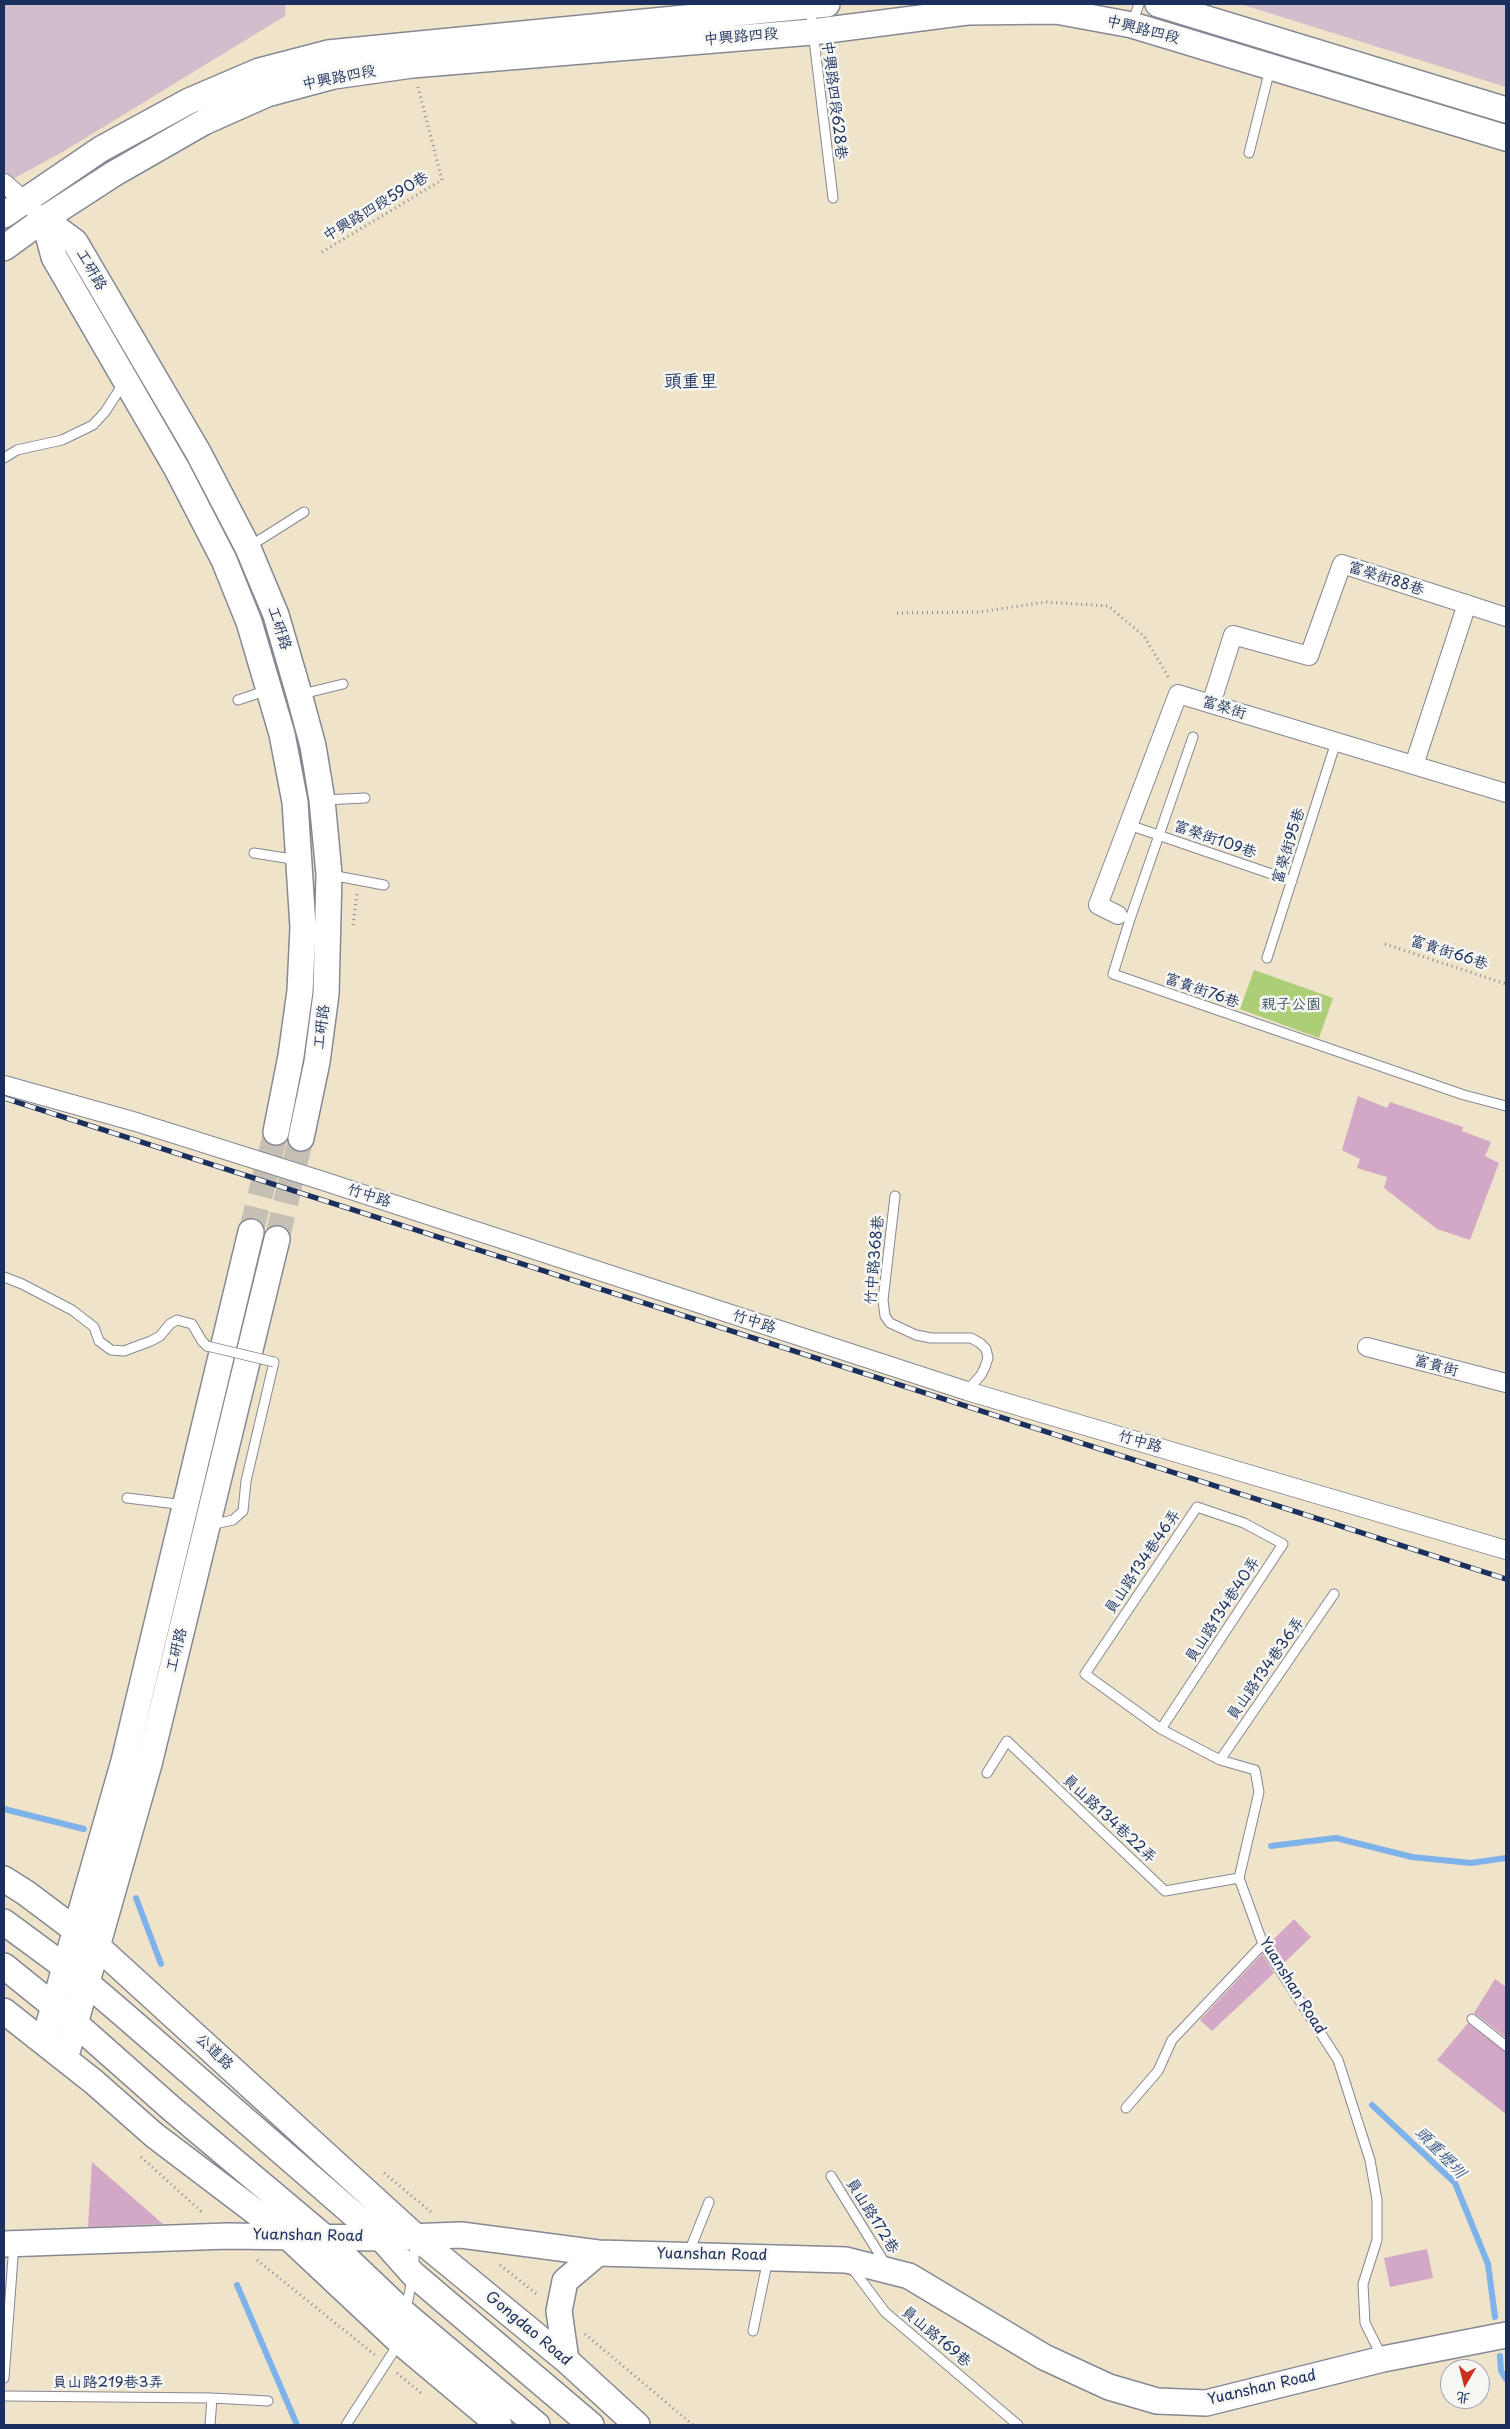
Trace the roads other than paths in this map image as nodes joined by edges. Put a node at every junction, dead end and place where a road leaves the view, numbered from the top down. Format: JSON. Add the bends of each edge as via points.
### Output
{"nodes":[{"id":1,"x":1158,"y":4,"type":"edge"},
{"id":2,"x":818,"y":5,"type":"edge"},
{"id":3,"x":966,"y":8,"type":"edge"},
{"id":4,"x":1136,"y":14,"type":"edge"},
{"id":5,"x":812,"y":32,"type":"junction"},
{"id":6,"x":1271,"y":66,"type":"junction"},
{"id":7,"x":1506,"y":110,"type":"edge"},
{"id":8,"x":1506,"y":138,"type":"edge"},
{"id":9,"x":1249,"y":153,"type":"dead end"},
{"id":10,"x":4,"y":183,"type":"edge"},
{"id":11,"x":833,"y":198,"type":"dead end"},
{"id":12,"x":25,"y":201,"type":"junction"},
{"id":13,"x":4,"y":215,"type":"edge"},
{"id":14,"x":44,"y":219,"type":"junction"},
{"id":15,"x":4,"y":248,"type":"edge"},
{"id":16,"x":125,"y":382,"type":"junction"},
{"id":17,"x":4,"y":458,"type":"edge"},
{"id":18,"x":304,"y":512,"type":"dead end"},
{"id":19,"x":248,"y":548,"type":"junction"},
{"id":20,"x":1467,"y":604,"type":"junction"},
{"id":21,"x":1506,"y":617,"type":"edge"},
{"id":22,"x":343,"y":684,"type":"dead end"},
{"id":23,"x":270,"y":689,"type":"junction"},
{"id":24,"x":299,"y":694,"type":"junction"},
{"id":25,"x":238,"y":700,"type":"dead end"},
{"id":26,"x":1211,"y":704,"type":"junction"},
{"id":27,"x":1193,"y":737,"type":"dead end"},
{"id":28,"x":1336,"y":742,"type":"junction"},
{"id":29,"x":1414,"y":765,"type":"junction"},
{"id":30,"x":1506,"y":793,"type":"edge"},
{"id":31,"x":365,"y":798,"type":"dead end"},
{"id":32,"x":322,"y":800,"type":"junction"},
{"id":33,"x":1129,"y":825,"type":"junction"},
{"id":34,"x":1161,"y":835,"type":"junction"},
{"id":35,"x":254,"y":853,"type":"dead end"},
{"id":36,"x":300,"y":861,"type":"junction"},
{"id":37,"x":329,"y":874,"type":"junction"},
{"id":38,"x":1292,"y":881,"type":"junction"},
{"id":39,"x":384,"y":885,"type":"dead end"},
{"id":40,"x":1124,"y":917,"type":"junction"},
{"id":41,"x":1267,"y":958,"type":"dead end"},
{"id":42,"x":4,"y":1085,"type":"edge"},
{"id":43,"x":1506,"y":1106,"type":"edge"},
{"id":44,"x":276,"y":1132,"type":"tunnel mouth"},
{"id":45,"x":301,"y":1138,"type":"tunnel mouth"},
{"id":46,"x":895,"y":1196,"type":"dead end"},
{"id":47,"x":251,"y":1232,"type":"tunnel mouth"},
{"id":48,"x":277,"y":1239,"type":"tunnel mouth"},
{"id":49,"x":4,"y":1277,"type":"edge"},
{"id":50,"x":1367,"y":1347,"type":"dead end"},
{"id":51,"x":1506,"y":1383,"type":"edge"},
{"id":52,"x":967,"y":1391,"type":"junction"},
{"id":53,"x":127,"y":1498,"type":"dead end"},
{"id":54,"x":185,"y":1505,"type":"junction"},
{"id":55,"x":1244,"y":1523,"type":"joint"},
{"id":56,"x":207,"y":1526,"type":"junction"},
{"id":57,"x":1506,"y":1550,"type":"edge"},
{"id":58,"x":1334,"y":1594,"type":"dead end"},
{"id":59,"x":1161,"y":1728,"type":"junction"},
{"id":60,"x":1220,"y":1760,"type":"junction"},
{"id":61,"x":987,"y":1773,"type":"dead end"},
{"id":62,"x":1238,"y":1878,"type":"junction"},
{"id":63,"x":4,"y":1879,"type":"edge"},
{"id":64,"x":4,"y":1922,"type":"edge"},
{"id":65,"x":76,"y":1930,"type":"junction"},
{"id":66,"x":1263,"y":1944,"type":"junction"},
{"id":67,"x":98,"y":1947,"type":"junction"},
{"id":68,"x":4,"y":1966,"type":"edge"},
{"id":69,"x":66,"y":1968,"type":"junction"},
{"id":70,"x":88,"y":1984,"type":"junction"},
{"id":71,"x":55,"y":2006,"type":"junction"},
{"id":72,"x":4,"y":2011,"type":"edge"},
{"id":73,"x":1472,"y":2019,"type":"dead end"},
{"id":74,"x":76,"y":2024,"type":"junction"},
{"id":75,"x":44,"y":2041,"type":"junction"},
{"id":76,"x":1506,"y":2046,"type":"edge"},
{"id":77,"x":65,"y":2059,"type":"junction"},
{"id":78,"x":1126,"y":2108,"type":"dead end"},
{"id":79,"x":831,"y":2176,"type":"dead end"},
{"id":80,"x":709,"y":2202,"type":"dead end"},
{"id":81,"x":286,"y":2235,"type":"junction"},
{"id":82,"x":323,"y":2236,"type":"junction"},
{"id":83,"x":415,"y":2236,"type":"junction"},
{"id":84,"x":381,"y":2238,"type":"junction"},
{"id":85,"x":9,"y":2244,"type":"edge"},
{"id":86,"x":598,"y":2253,"type":"junction"},
{"id":87,"x":688,"y":2255,"type":"junction"},
{"id":88,"x":769,"y":2256,"type":"junction"},
{"id":89,"x":846,"y":2260,"type":"junction"},
{"id":90,"x":890,"y":2271,"type":"junction"},
{"id":91,"x":414,"y":2274,"type":"junction"},
{"id":92,"x":403,"y":2328,"type":"junction"},
{"id":93,"x":753,"y":2331,"type":"dead end"},
{"id":94,"x":1506,"y":2335,"type":"edge"},
{"id":95,"x":1383,"y":2359,"type":"junction"},
{"id":96,"x":566,"y":2360,"type":"junction"},
{"id":97,"x":4,"y":2378,"type":"edge"},
{"id":98,"x":4,"y":2396,"type":"edge"},
{"id":99,"x":212,"y":2398,"type":"junction"},
{"id":100,"x":268,"y":2401,"type":"dead end"},
{"id":101,"x":210,"y":2425,"type":"edge"},
{"id":102,"x":346,"y":2425,"type":"edge"},
{"id":103,"x":499,"y":2425,"type":"edge"},
{"id":104,"x":537,"y":2425,"type":"edge"},
{"id":105,"x":591,"y":2425,"type":"edge"},
{"id":106,"x":637,"y":2425,"type":"edge"},
{"id":107,"x":1018,"y":2425,"type":"edge"}],
"edges":[{"from":1,"to":7,"type":"street","name":"中興路四段"},
{"from":2,"to":5,"type":"lane","name":"中興路四段628巷"},
{"from":2,"to":12,"type":"street","name":"中興路四段","via":[[328,53],[259,71],[189,101],[101,149]]},
{"from":3,"to":4,"type":"street","name":"中興路四段"},
{"from":3,"to":5,"type":"street","name":"中興路四段"},
{"from":4,"to":6,"type":"street","name":"中興路四段"},
{"from":5,"to":11,"type":"lane","name":"中興路四段628巷"},
{"from":5,"to":14,"type":"street","name":"中興路四段","via":[[412,65],[334,76],[268,94],[204,122]]},
{"from":6,"to":8,"type":"street","name":"中興路四段"},
{"from":6,"to":9,"type":"lane"},
{"from":10,"to":12,"type":"street"},
{"from":12,"to":13,"type":"street","name":"中興路四段"},
{"from":12,"to":14,"type":"street"},
{"from":14,"to":15,"type":"street","name":"中興路四段"},
{"from":14,"to":16,"type":"street","name":"工研路","via":[[54,257]]},
{"from":14,"to":19,"type":"street","name":"工研路","via":[[75,242],[198,452]]},
{"from":16,"to":17,"type":"lane","via":[[93,424],[62,440],[17,450]]},
{"from":16,"to":23,"type":"street","name":"工研路","via":[[178,469],[224,560],[249,622]]},
{"from":18,"to":19,"type":"lane"},
{"from":19,"to":24,"type":"street","name":"工研路","via":[[276,615]]},
{"from":20,"to":21,"type":"street","name":"富榮街88巷"},
{"from":20,"to":26,"type":"street","name":"富榮街88巷","via":[[1342,564],[1309,656],[1233,635]]},
{"from":20,"to":29,"type":"street"},
{"from":22,"to":24,"type":"lane"},
{"from":23,"to":25,"type":"lane"},
{"from":23,"to":36,"type":"street","name":"工研路","via":[[296,802]]},
{"from":24,"to":32,"type":"street","name":"工研路","via":[[313,746]]},
{"from":26,"to":28,"type":"street","name":"富榮街"},
{"from":26,"to":33,"type":"street","name":"富榮街","via":[[1178,694]]},
{"from":27,"to":34,"type":"lane","name":"富貴街76巷"},
{"from":28,"to":29,"type":"street","name":"富榮街"},
{"from":28,"to":38,"type":"lane","name":"富榮街95巷"},
{"from":29,"to":30,"type":"street","name":"富榮街"},
{"from":31,"to":32,"type":"lane"},
{"from":32,"to":37,"type":"street","name":"工研路"},
{"from":33,"to":34,"type":"lane","name":"富榮街109巷"},
{"from":33,"to":40,"type":"street","via":[[1098,906]]},
{"from":34,"to":38,"type":"lane","name":"富榮街109巷"},
{"from":34,"to":40,"type":"lane","name":"富貴街76巷"},
{"from":35,"to":36,"type":"lane"},
{"from":36,"to":44,"type":"street","name":"工研路","via":[[303,927],[300,991]]},
{"from":37,"to":39,"type":"lane"},
{"from":37,"to":45,"type":"street","name":"工研路","via":[[326,994],[318,1062]]},
{"from":38,"to":41,"type":"lane","name":"富榮街95巷"},
{"from":40,"to":43,"type":"lane","name":"富貴街76巷","via":[[1114,974],[1464,1095]]},
{"from":42,"to":52,"type":"street","name":"竹中路","via":[[136,1122],[317,1179]]},
{"from":46,"to":52,"type":"lane","name":"竹中路368巷","via":[[883,1300],[885,1316],[890,1323],[916,1335],[971,1338],[980,1343],[988,1358],[981,1375]]},
{"from":47,"to":54,"type":"street","name":"工研路"},
{"from":48,"to":56,"type":"street","name":"工研路"},
{"from":49,"to":56,"type":"lane","bridge":true,"via":[[72,1310],[94,1327],[99,1340],[111,1350],[124,1351],[151,1341],[177,1320],[192,1324],[207,1346],[274,1362],[246,1482],[243,1511],[233,1520]]},
{"from":50,"to":51,"type":"street","name":"富貴街"},
{"from":52,"to":57,"type":"street","name":"竹中路"},
{"from":53,"to":54,"type":"lane"},
{"from":54,"to":65,"type":"street","name":"工研路","via":[[124,1761]]},
{"from":55,"to":59,"type":"lane","name":"員山路134巷40弄","via":[[1283,1544]]},
{"from":55,"to":59,"type":"lane","name":"員山路134巷46弄","via":[[1197,1507],[1085,1674]]},
{"from":56,"to":67,"type":"street","name":"工研路","via":[[149,1764]]},
{"from":58,"to":60,"type":"lane","name":"員山路134巷36弄"},
{"from":59,"to":60,"type":"lane"},
{"from":60,"to":62,"type":"lane","via":[[1255,1770],[1259,1792]]},
{"from":61,"to":62,"type":"lane","name":"員山路134巷22弄","via":[[1007,1741],[1166,1892]]},
{"from":62,"to":66,"type":"lane","name":"Yuanshan Road"},
{"from":63,"to":65,"type":"street","name":"公道路"},
{"from":64,"to":69,"type":"street","name":"公道路"},
{"from":65,"to":67,"type":"street","name":"公道路"},
{"from":65,"to":69,"type":"street","name":"工研路"},
{"from":66,"to":78,"type":"lane","via":[[1172,2040],[1158,2071]]},
{"from":66,"to":95,"type":"lane","name":"Yuanshan Road","via":[[1338,2060],[1370,2160],[1377,2200],[1377,2240],[1363,2284],[1365,2323]]},
{"from":67,"to":70,"type":"street","name":"工研路"},
{"from":67,"to":83,"type":"street","name":"公道路"},
{"from":68,"to":71,"type":"street"},
{"from":69,"to":70,"type":"street","name":"公道路"},
{"from":69,"to":71,"type":"street","name":"工研路"},
{"from":70,"to":74,"type":"street","name":"工研路"},
{"from":70,"to":84,"type":"street","name":"公道路"},
{"from":71,"to":74,"type":"street"},
{"from":71,"to":75,"type":"street","name":"工研路"},
{"from":72,"to":75,"type":"street"},
{"from":73,"to":76,"type":"lane"},
{"from":74,"to":77,"type":"street","name":"工研路"},
{"from":74,"to":82,"type":"street"},
{"from":75,"to":77,"type":"street"},
{"from":77,"to":81,"type":"street","via":[[154,2135]]},
{"from":79,"to":90,"type":"lane","name":"員山路172巷"},
{"from":80,"to":87,"type":"lane"},
{"from":81,"to":82,"type":"street","name":"Yuanshan Road"},
{"from":81,"to":85,"type":"street","name":"Yuanshan Road"},
{"from":81,"to":92,"type":"street"},
{"from":82,"to":84,"type":"street","name":"Yuanshan Road"},
{"from":82,"to":92,"type":"street"},
{"from":83,"to":84,"type":"street","name":"Yuanshan Road"},
{"from":83,"to":86,"type":"street","name":"Yuanshan Road","via":[[461,2235]]},
{"from":83,"to":91,"type":"lane"},
{"from":83,"to":96,"type":"street","name":"Gongdao Road"},
{"from":84,"to":91,"type":"street"},
{"from":85,"to":97,"type":"lane"},
{"from":86,"to":87,"type":"street","name":"Yuanshan Road"},
{"from":86,"to":96,"type":"street","via":[[565,2281],[559,2311]]},
{"from":87,"to":88,"type":"street","name":"Yuanshan Road"},
{"from":88,"to":89,"type":"street","name":"Yuanshan Road"},
{"from":88,"to":93,"type":"lane"},
{"from":89,"to":90,"type":"street","name":"Yuanshan Road"},
{"from":89,"to":107,"type":"lane","name":"員山路169巷","via":[[885,2312]]},
{"from":90,"to":95,"type":"street","name":"Yuanshan Road","via":[[909,2276],[1044,2357],[1109,2387],[1157,2402],[1206,2403]]},
{"from":91,"to":92,"type":"lane"},
{"from":91,"to":105,"type":"street"},
{"from":92,"to":102,"type":"lane"},
{"from":92,"to":103,"type":"street"},
{"from":92,"to":104,"type":"street"},
{"from":94,"to":95,"type":"street","name":"Yuanshan Road"},
{"from":96,"to":106,"type":"street","name":"Gongdao Road"},
{"from":98,"to":99,"type":"lane","name":"員山路219巷3弄"},
{"from":99,"to":100,"type":"lane","name":"員山路219巷3弄"},
{"from":99,"to":101,"type":"lane"}]}
